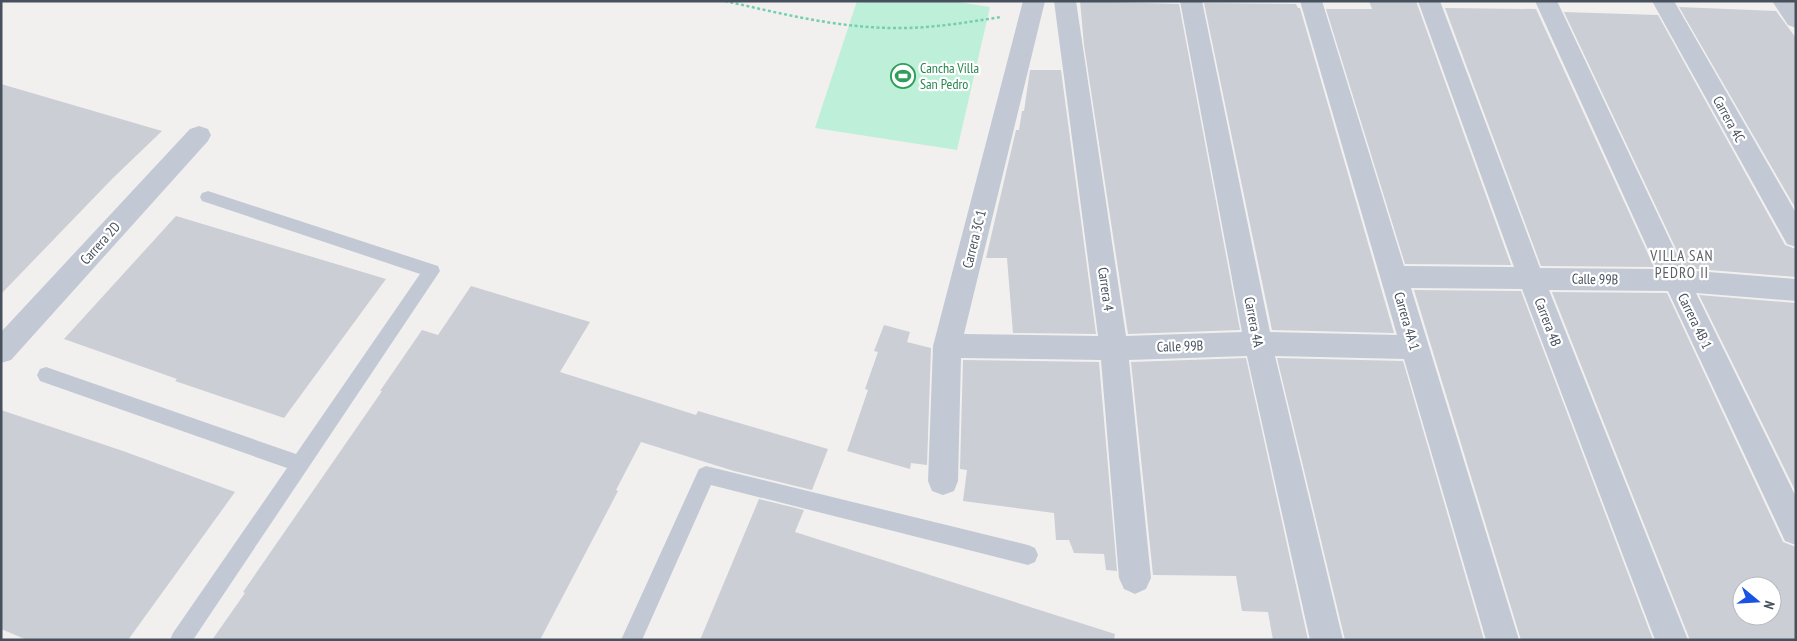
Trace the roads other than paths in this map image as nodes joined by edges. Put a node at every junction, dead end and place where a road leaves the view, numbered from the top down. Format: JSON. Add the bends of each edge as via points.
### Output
{"nodes":[{"id":1,"x":1065,"y":1,"type":"edge"},
{"id":2,"x":1191,"y":1,"type":"edge"},
{"id":3,"x":1311,"y":1,"type":"edge"},
{"id":4,"x":1429,"y":1,"type":"edge"},
{"id":5,"x":1546,"y":1,"type":"edge"},
{"id":6,"x":1663,"y":1,"type":"edge"},
{"id":7,"x":1783,"y":1,"type":"edge"},
{"id":8,"x":1033,"y":5,"type":"edge"},
{"id":9,"x":1796,"y":20,"type":"edge"},
{"id":10,"x":199,"y":135,"type":"dead end"},
{"id":11,"x":208,"y":197,"type":"dead end"},
{"id":12,"x":1796,"y":237,"type":"edge"},
{"id":13,"x":1394,"y":276,"type":"junction"},
{"id":14,"x":1531,"y":278,"type":"junction"},
{"id":15,"x":1676,"y":280,"type":"junction"},
{"id":16,"x":1796,"y":290,"type":"edge"},
{"id":17,"x":1258,"y":344,"type":"junction"},
{"id":18,"x":947,"y":346,"type":"junction"},
{"id":19,"x":1414,"y":347,"type":"junction"},
{"id":20,"x":1114,"y":348,"type":"junction"},
{"id":21,"x":1,"y":350,"type":"edge"},
{"id":22,"x":46,"y":374,"type":"dead end"},
{"id":23,"x":301,"y":464,"type":"junction"},
{"id":24,"x":943,"y":481,"type":"dead end"},
{"id":25,"x":1796,"y":530,"type":"edge"},
{"id":26,"x":1028,"y":555,"type":"dead end"},
{"id":27,"x":1135,"y":578,"type":"dead end"},
{"id":28,"x":180,"y":640,"type":"edge"},
{"id":29,"x":631,"y":640,"type":"edge"},
{"id":30,"x":1327,"y":640,"type":"edge"},
{"id":31,"x":1503,"y":640,"type":"edge"},
{"id":32,"x":1672,"y":640,"type":"edge"}],
"edges":[{"from":1,"to":20,"type":"street","name":"Carrera 4"},
{"from":2,"to":17,"type":"street","name":"Carrera 4A"},
{"from":3,"to":13,"type":"street","name":"Carrera 4A 1"},
{"from":4,"to":14,"type":"street","name":"Carrera 4B"},
{"from":5,"to":15,"type":"street","name":"Carrera 4B 1"},
{"from":6,"to":12,"type":"street","name":"Carrera 4C"},
{"from":7,"to":9,"type":"street"},
{"from":8,"to":18,"type":"street","name":"Carrera 3C 1"},
{"from":10,"to":21,"type":"street","name":"Carrera 2D"},
{"from":11,"to":23,"type":"lane","via":[[432,271]]},
{"from":13,"to":14,"type":"street","name":"Calle 99B"},
{"from":13,"to":19,"type":"street","name":"Carrera 4A 1"},
{"from":14,"to":15,"type":"street","name":"Calle 99B"},
{"from":14,"to":32,"type":"street","name":"Carrera 4B"},
{"from":15,"to":16,"type":"street","name":"Calle 99B"},
{"from":15,"to":25,"type":"street","name":"Carrera 4B 1"},
{"from":17,"to":19,"type":"street","name":"Calle 99B"},
{"from":17,"to":20,"type":"street","name":"Calle 99B"},
{"from":17,"to":30,"type":"street","name":"Carrera 4A"},
{"from":18,"to":20,"type":"street","name":"Calle 99B"},
{"from":18,"to":24,"type":"street","name":"Carrera 3C 1"},
{"from":19,"to":31,"type":"street","name":"Carrera 4A 1"},
{"from":20,"to":27,"type":"street","name":"Carrera 4"},
{"from":22,"to":23,"type":"lane"},
{"from":23,"to":28,"type":"lane"},
{"from":26,"to":29,"type":"lane","via":[[706,475]]}]}
